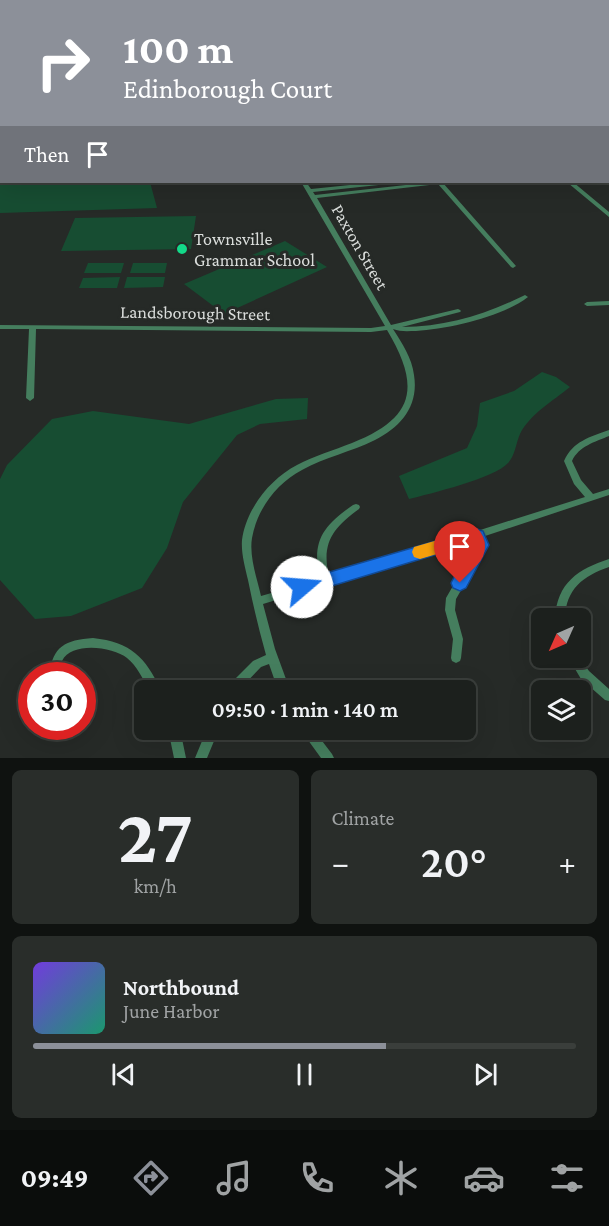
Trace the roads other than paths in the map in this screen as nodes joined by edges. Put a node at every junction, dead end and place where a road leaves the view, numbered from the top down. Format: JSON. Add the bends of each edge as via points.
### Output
{"nodes":[{"id":1,"x":305,"y":183,"type":"edge"},
{"id":2,"x":382,"y":183,"type":"edge"},
{"id":3,"x":429,"y":183,"type":"edge"},
{"id":4,"x":441,"y":183,"type":"edge"},
{"id":5,"x":571,"y":183,"type":"edge"},
{"id":6,"x":312,"y":194,"type":"junction"},
{"id":7,"x":609,"y":215,"type":"edge"},
{"id":8,"x":513,"y":266,"type":"dead end"},
{"id":9,"x":525,"y":297,"type":"dead end"},
{"id":10,"x":609,"y":303,"type":"edge"},
{"id":11,"x":587,"y":304,"type":"dead end"},
{"id":12,"x":458,"y":311,"type":"dead end"},
{"id":13,"x":0,"y":327,"type":"edge"},
{"id":14,"x":33,"y":327,"type":"junction"},
{"id":15,"x":389,"y":328,"type":"junction"},
{"id":16,"x":30,"y":398,"type":"dead end"},
{"id":17,"x":609,"y":434,"type":"edge"},
{"id":18,"x":609,"y":492,"type":"edge"},
{"id":19,"x":591,"y":498,"type":"junction"},
{"id":20,"x":356,"y":507,"type":"dead end"},
{"id":21,"x":477,"y":535,"type":"junction"},
{"id":22,"x":609,"y":563,"type":"edge"},
{"id":23,"x":325,"y":580,"type":"junction"},
{"id":24,"x":257,"y":602,"type":"junction"},
{"id":25,"x":560,"y":608,"type":"edge"},
{"id":26,"x":271,"y":658,"type":"junction"},
{"id":27,"x":456,"y":658,"type":"dead end"},
{"id":28,"x":56,"y":662,"type":"edge"},
{"id":29,"x":580,"y":668,"type":"edge"},
{"id":30,"x":148,"y":680,"type":"edge"},
{"id":31,"x":242,"y":680,"type":"edge"},
{"id":32,"x":280,"y":680,"type":"edge"},
{"id":33,"x":609,"y":696,"type":"edge"},
{"id":34,"x":176,"y":740,"type":"edge"},
{"id":35,"x":208,"y":740,"type":"edge"},
{"id":36,"x":314,"y":740,"type":"edge"},
{"id":37,"x":180,"y":758,"type":"edge"},
{"id":38,"x":201,"y":758,"type":"edge"},
{"id":39,"x":328,"y":758,"type":"edge"}],
"edges":[{"from":1,"to":6,"type":"street","name":"Paxton Street"},
{"from":2,"to":6,"type":"street"},
{"from":3,"to":6,"type":"street"},
{"from":4,"to":8,"type":"street"},
{"from":5,"to":7,"type":"street"},
{"from":6,"to":15,"type":"street","name":"Paxton Street"},
{"from":9,"to":15,"type":"street","name":"Landsborough Street","via":[[484,316],[417,330]]},
{"from":10,"to":11,"type":"street"},
{"from":12,"to":15,"type":"street","name":"Landsborough Street"},
{"from":13,"to":14,"type":"street","name":"Landsborough Street"},
{"from":14,"to":15,"type":"street","name":"Landsborough Street"},
{"from":14,"to":16,"type":"street"},
{"from":15,"to":24,"type":"street","name":"Paxton Street","via":[[411,374],[407,405],[402,415],[380,434],[298,468],[266,496],[251,523],[248,540]]},
{"from":17,"to":19,"type":"street","via":[[578,446],[568,462],[577,482]]},
{"from":18,"to":19,"type":"street"},
{"from":19,"to":21,"type":"street"},
{"from":20,"to":23,"type":"street","via":[[331,526],[322,543],[319,562]]},
{"from":21,"to":23,"type":"street"},
{"from":21,"to":27,"type":"street","via":[[480,545],[451,598],[450,610],[458,639]]},
{"from":22,"to":25,"type":"street","via":[[586,571],[572,584]]},
{"from":23,"to":24,"type":"street"},
{"from":24,"to":26,"type":"street","name":"Paxton Street"},
{"from":26,"to":31,"type":"street","via":[[257,664]]},
{"from":26,"to":32,"type":"street","name":"Paxton Street"},
{"from":28,"to":30,"type":"street","via":[[63,651],[98,642],[122,648]]},
{"from":29,"to":33,"type":"street"},
{"from":34,"to":37,"type":"street"},
{"from":35,"to":38,"type":"street"},
{"from":36,"to":39,"type":"street"}]}
